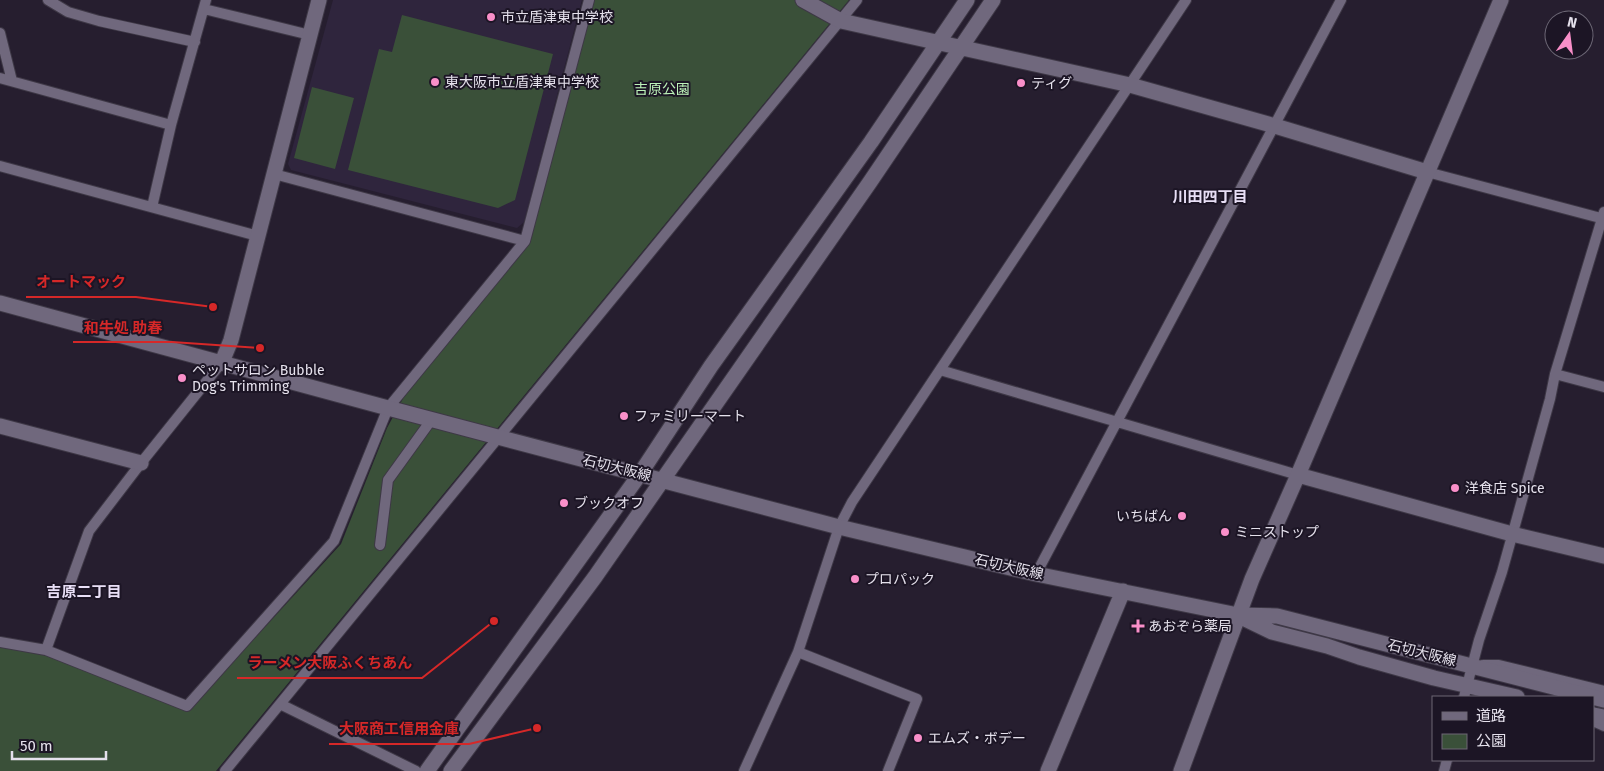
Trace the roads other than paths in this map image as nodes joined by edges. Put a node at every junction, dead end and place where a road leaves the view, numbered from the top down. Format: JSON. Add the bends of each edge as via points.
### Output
{"nodes":[{"id":1,"x":48,"y":0,"type":"edge"},
{"id":2,"x":319,"y":0,"type":"edge"},
{"id":3,"x":590,"y":0,"type":"edge"},
{"id":4,"x":803,"y":0,"type":"edge"},
{"id":5,"x":857,"y":0,"type":"edge"},
{"id":6,"x":967,"y":0,"type":"edge"},
{"id":7,"x":993,"y":0,"type":"edge"},
{"id":8,"x":1186,"y":0,"type":"edge"},
{"id":9,"x":1342,"y":0,"type":"edge"},
{"id":10,"x":1501,"y":0,"type":"edge"},
{"id":11,"x":205,"y":4,"type":"edge"},
{"id":12,"x":841,"y":22,"type":"junction"},
{"id":13,"x":0,"y":33,"type":"edge"},
{"id":14,"x":310,"y":35,"type":"junction"},
{"id":15,"x":195,"y":42,"type":"junction"},
{"id":16,"x":937,"y":43,"type":"junction"},
{"id":17,"x":960,"y":48,"type":"junction"},
{"id":18,"x":0,"y":78,"type":"edge"},
{"id":19,"x":12,"y":81,"type":"junction"},
{"id":20,"x":1130,"y":86,"type":"junction"},
{"id":21,"x":171,"y":125,"type":"junction"},
{"id":22,"x":1275,"y":126,"type":"junction"},
{"id":23,"x":0,"y":166,"type":"edge"},
{"id":24,"x":1427,"y":172,"type":"junction"},
{"id":25,"x":274,"y":174,"type":"junction"},
{"id":26,"x":152,"y":208,"type":"junction"},
{"id":27,"x":1603,"y":217,"type":"edge"},
{"id":28,"x":258,"y":236,"type":"junction"},
{"id":29,"x":525,"y":241,"type":"junction"},
{"id":30,"x":0,"y":303,"type":"edge"},
{"id":31,"x":222,"y":362,"type":"junction"},
{"id":32,"x":940,"y":370,"type":"junction"},
{"id":33,"x":1555,"y":374,"type":"junction"},
{"id":34,"x":1604,"y":387,"type":"edge"},
{"id":35,"x":388,"y":408,"type":"junction"},
{"id":36,"x":432,"y":419,"type":"junction"},
{"id":37,"x":1117,"y":423,"type":"junction"},
{"id":38,"x":0,"y":426,"type":"edge"},
{"id":39,"x":500,"y":437,"type":"junction"},
{"id":40,"x":141,"y":463,"type":"junction"},
{"id":41,"x":640,"y":474,"type":"junction"},
{"id":42,"x":1298,"y":475,"type":"junction"},
{"id":43,"x":663,"y":479,"type":"junction"},
{"id":44,"x":839,"y":527,"type":"junction"},
{"id":45,"x":1512,"y":534,"type":"junction"},
{"id":46,"x":380,"y":545,"type":"dead end"},
{"id":47,"x":1604,"y":556,"type":"edge"},
{"id":48,"x":1036,"y":574,"type":"junction"},
{"id":49,"x":1123,"y":591,"type":"junction"},
{"id":50,"x":1238,"y":615,"type":"junction"},
{"id":51,"x":0,"y":642,"type":"edge"},
{"id":52,"x":46,"y":650,"type":"junction"},
{"id":53,"x":798,"y":652,"type":"junction"},
{"id":54,"x":1472,"y":666,"type":"junction"},
{"id":55,"x":1466,"y":691,"type":"edge"},
{"id":56,"x":1604,"y":691,"type":"edge"},
{"id":57,"x":1508,"y":696,"type":"edge"},
{"id":58,"x":1588,"y":696,"type":"edge"},
{"id":59,"x":280,"y":704,"type":"junction"},
{"id":60,"x":225,"y":771,"type":"edge"},
{"id":61,"x":416,"y":771,"type":"edge"},
{"id":62,"x":427,"y":771,"type":"edge"},
{"id":63,"x":451,"y":771,"type":"edge"},
{"id":64,"x":744,"y":771,"type":"edge"},
{"id":65,"x":888,"y":771,"type":"edge"},
{"id":66,"x":1048,"y":771,"type":"edge"},
{"id":67,"x":1181,"y":771,"type":"edge"}],
"edges":[{"from":1,"to":15,"type":"street","via":[[68,12],[99,21]]},
{"from":2,"to":14,"type":"street"},
{"from":3,"to":29,"type":"street"},
{"from":4,"to":12,"type":"street"},
{"from":5,"to":12,"type":"street"},
{"from":6,"to":16,"type":"street"},
{"from":7,"to":17,"type":"street"},
{"from":8,"to":20,"type":"street"},
{"from":9,"to":22,"type":"street"},
{"from":10,"to":24,"type":"street"},
{"from":11,"to":14,"type":"street"},
{"from":11,"to":15,"type":"street"},
{"from":12,"to":16,"type":"street"},
{"from":12,"to":39,"type":"street"},
{"from":13,"to":19,"type":"street"},
{"from":14,"to":25,"type":"street"},
{"from":15,"to":21,"type":"street"},
{"from":16,"to":17,"type":"street"},
{"from":16,"to":41,"type":"street","via":[[711,366]]},
{"from":17,"to":20,"type":"street"},
{"from":17,"to":43,"type":"street"},
{"from":18,"to":19,"type":"street"},
{"from":19,"to":21,"type":"street"},
{"from":20,"to":22,"type":"street"},
{"from":20,"to":32,"type":"street"},
{"from":21,"to":26,"type":"street"},
{"from":22,"to":24,"type":"street"},
{"from":22,"to":37,"type":"street"},
{"from":23,"to":26,"type":"street"},
{"from":24,"to":27,"type":"street"},
{"from":24,"to":42,"type":"street"},
{"from":25,"to":28,"type":"street"},
{"from":25,"to":29,"type":"street"},
{"from":26,"to":28,"type":"street"},
{"from":27,"to":33,"type":"street"},
{"from":28,"to":31,"type":"street"},
{"from":29,"to":35,"type":"street"},
{"from":30,"to":31,"type":"street","name":"石切大阪線"},
{"from":31,"to":35,"type":"street","name":"石切大阪線"},
{"from":31,"to":40,"type":"street"},
{"from":32,"to":37,"type":"street"},
{"from":32,"to":44,"type":"street","via":[[852,502]]},
{"from":33,"to":34,"type":"street"},
{"from":33,"to":45,"type":"street"},
{"from":35,"to":36,"type":"street","name":"石切大阪線"},
{"from":35,"to":52,"type":"street","via":[[334,541],[187,706]]},
{"from":36,"to":39,"type":"street","name":"石切大阪線"},
{"from":36,"to":46,"type":"street","via":[[388,480]]},
{"from":37,"to":42,"type":"street"},
{"from":37,"to":48,"type":"street"},
{"from":38,"to":40,"type":"street"},
{"from":39,"to":41,"type":"street","name":"石切大阪線"},
{"from":39,"to":59,"type":"street"},
{"from":40,"to":52,"type":"street","via":[[89,531]]},
{"from":41,"to":43,"type":"street","name":"石切大阪線"},
{"from":41,"to":62,"type":"street"},
{"from":42,"to":45,"type":"street"},
{"from":42,"to":50,"type":"street"},
{"from":43,"to":44,"type":"street","name":"石切大阪線"},
{"from":43,"to":63,"type":"street","via":[[595,577]]},
{"from":44,"to":48,"type":"street","name":"石切大阪線"},
{"from":44,"to":53,"type":"street"},
{"from":45,"to":47,"type":"street"},
{"from":45,"to":54,"type":"street"},
{"from":48,"to":49,"type":"street","name":"石切大阪線"},
{"from":49,"to":50,"type":"street","name":"石切大阪線"},
{"from":49,"to":66,"type":"street"},
{"from":50,"to":54,"type":"street","name":"石切大阪線","via":[[1276,616]]},
{"from":50,"to":55,"type":"street","name":"石切大阪線","via":[[1272,632],[1327,646]]},
{"from":50,"to":67,"type":"street"},
{"from":51,"to":52,"type":"street"},
{"from":53,"to":64,"type":"street"},
{"from":53,"to":65,"type":"street","via":[[916,699]]},
{"from":54,"to":55,"type":"street"},
{"from":54,"to":56,"type":"street","via":[[1498,665]]},
{"from":54,"to":58,"type":"street","name":"石切大阪線"},
{"from":55,"to":57,"type":"street","name":"石切大阪線"},
{"from":59,"to":60,"type":"street"},
{"from":59,"to":61,"type":"street"}]}
